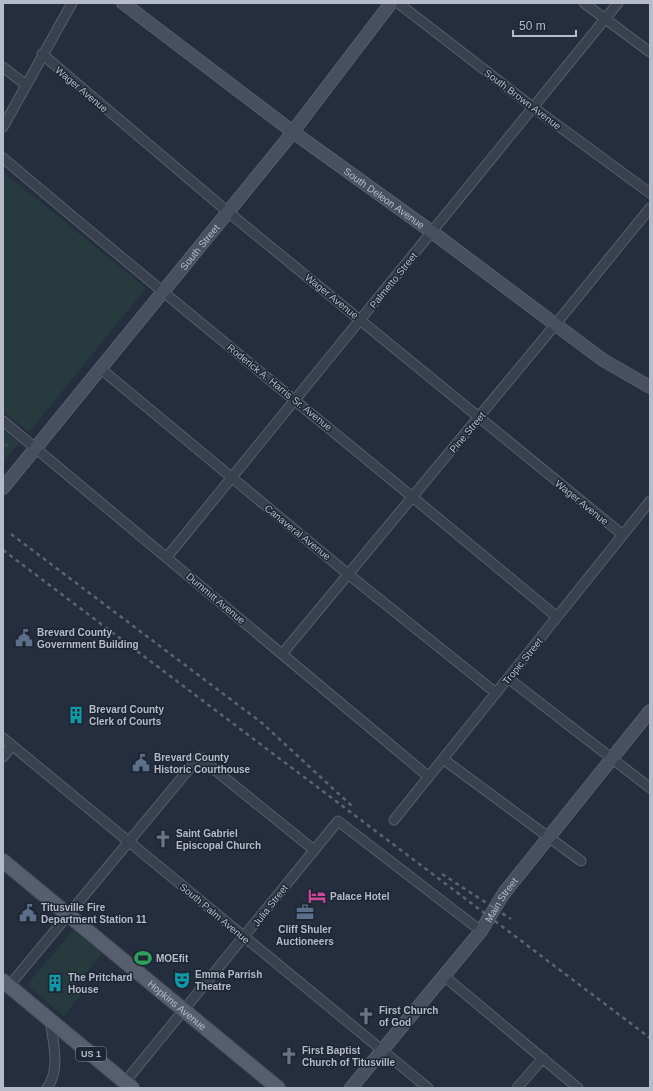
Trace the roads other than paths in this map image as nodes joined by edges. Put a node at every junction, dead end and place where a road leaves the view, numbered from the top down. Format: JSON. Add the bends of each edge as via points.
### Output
{"nodes":[{"id":1,"x":72,"y":3,"type":"edge"},
{"id":2,"x":123,"y":3,"type":"edge"},
{"id":3,"x":391,"y":3,"type":"edge"},
{"id":4,"x":398,"y":3,"type":"edge"},
{"id":5,"x":584,"y":3,"type":"edge"},
{"id":6,"x":618,"y":3,"type":"edge"},
{"id":7,"x":605,"y":19,"type":"junction"},
{"id":8,"x":650,"y":52,"type":"edge"},
{"id":9,"x":42,"y":54,"type":"junction"},
{"id":10,"x":3,"y":67,"type":"edge"},
{"id":11,"x":26,"y":85,"type":"junction"},
{"id":12,"x":534,"y":108,"type":"junction"},
{"id":13,"x":3,"y":127,"type":"edge"},
{"id":14,"x":292,"y":132,"type":"junction"},
{"id":15,"x":3,"y":158,"type":"edge"},
{"id":16,"x":650,"y":193,"type":"edge"},
{"id":17,"x":650,"y":208,"type":"edge"},
{"id":18,"x":228,"y":212,"type":"junction"},
{"id":19,"x":432,"y":232,"type":"junction"},
{"id":20,"x":163,"y":293,"type":"junction"},
{"id":21,"x":361,"y":320,"type":"junction"},
{"id":22,"x":555,"y":326,"type":"junction"},
{"id":23,"x":101,"y":370,"type":"junction"},
{"id":24,"x":650,"y":387,"type":"edge"},
{"id":25,"x":296,"y":400,"type":"junction"},
{"id":26,"x":479,"y":418,"type":"junction"},
{"id":27,"x":3,"y":421,"type":"edge"},
{"id":28,"x":36,"y":448,"type":"junction"},
{"id":29,"x":231,"y":478,"type":"junction"},
{"id":30,"x":3,"y":488,"type":"edge"},
{"id":31,"x":413,"y":497,"type":"junction"},
{"id":32,"x":650,"y":501,"type":"edge"},
{"id":33,"x":623,"y":535,"type":"junction"},
{"id":34,"x":167,"y":557,"type":"junction"},
{"id":35,"x":348,"y":574,"type":"junction"},
{"id":36,"x":557,"y":617,"type":"junction"},
{"id":37,"x":282,"y":654,"type":"junction"},
{"id":38,"x":508,"y":678,"type":"junction"},
{"id":39,"x":496,"y":693,"type":"junction"},
{"id":40,"x":650,"y":711,"type":"edge"},
{"id":41,"x":3,"y":738,"type":"edge"},
{"id":42,"x":12,"y":746,"type":"junction"},
{"id":43,"x":3,"y":757,"type":"edge"},
{"id":44,"x":612,"y":758,"type":"junction"},
{"id":45,"x":443,"y":760,"type":"junction"},
{"id":46,"x":429,"y":777,"type":"junction"},
{"id":47,"x":650,"y":788,"type":"edge"},
{"id":48,"x":394,"y":820,"type":"dead end"},
{"id":49,"x":549,"y":836,"type":"junction"},
{"id":50,"x":129,"y":841,"type":"junction"},
{"id":51,"x":314,"y":850,"type":"junction"},
{"id":52,"x":3,"y":861,"type":"edge"},
{"id":53,"x":581,"y":861,"type":"dead end"},
{"id":54,"x":69,"y":915,"type":"junction"},
{"id":55,"x":481,"y":931,"type":"junction"},
{"id":56,"x":244,"y":938,"type":"junction"},
{"id":57,"x":444,"y":976,"type":"junction"},
{"id":58,"x":6,"y":984,"type":"edge"},
{"id":59,"x":184,"y":1010,"type":"junction"},
{"id":60,"x":50,"y":1020,"type":"junction"},
{"id":61,"x":382,"y":1050,"type":"junction"},
{"id":62,"x":543,"y":1058,"type":"junction"},
{"id":63,"x":128,"y":1085,"type":"edge"},
{"id":64,"x":47,"y":1088,"type":"edge"},
{"id":65,"x":278,"y":1088,"type":"edge"},
{"id":66,"x":351,"y":1088,"type":"edge"},
{"id":67,"x":428,"y":1088,"type":"edge"},
{"id":68,"x":517,"y":1088,"type":"edge"},
{"id":69,"x":578,"y":1088,"type":"edge"}],
"edges":[{"from":1,"to":9,"type":"street"},
{"from":2,"to":14,"type":"street","name":"South Deleon Avenue"},
{"from":3,"to":14,"type":"street","name":"South Street"},
{"from":4,"to":12,"type":"street","name":"South Brown Avenue"},
{"from":5,"to":7,"type":"street"},
{"from":6,"to":7,"type":"street","name":"Palmetto Street"},
{"from":7,"to":8,"type":"street"},
{"from":7,"to":12,"type":"street","name":"Palmetto Street"},
{"from":9,"to":11,"type":"street"},
{"from":9,"to":18,"type":"street","name":"Wager Avenue"},
{"from":10,"to":11,"type":"street"},
{"from":11,"to":13,"type":"street"},
{"from":12,"to":16,"type":"street","name":"South Brown Avenue"},
{"from":12,"to":19,"type":"street","name":"Palmetto Street"},
{"from":14,"to":18,"type":"street","name":"South Street"},
{"from":14,"to":19,"type":"street","name":"South Deleon Avenue"},
{"from":15,"to":20,"type":"street","name":"Roderick A. Harris Sr. Avenue"},
{"from":17,"to":22,"type":"street","name":"Pine Street"},
{"from":18,"to":20,"type":"street","name":"South Street"},
{"from":18,"to":21,"type":"street","name":"Wager Avenue"},
{"from":19,"to":21,"type":"street","name":"Palmetto Street"},
{"from":19,"to":22,"type":"street","name":"South Deleon Avenue"},
{"from":20,"to":23,"type":"street","name":"South Street"},
{"from":20,"to":25,"type":"street","name":"Roderick A. Harris Sr. Avenue"},
{"from":21,"to":25,"type":"street","name":"Palmetto Street"},
{"from":21,"to":26,"type":"street","name":"Wager Avenue"},
{"from":22,"to":24,"type":"street","name":"South Deleon Avenue","via":[[603,360]]},
{"from":22,"to":26,"type":"street","name":"Pine Street"},
{"from":23,"to":28,"type":"street","name":"South Street"},
{"from":23,"to":29,"type":"street","name":"Canaveral Avenue"},
{"from":25,"to":29,"type":"street","name":"Palmetto Street"},
{"from":25,"to":31,"type":"street","name":"Roderick A. Harris Sr. Avenue"},
{"from":26,"to":31,"type":"street","name":"Pine Street"},
{"from":26,"to":33,"type":"street","name":"Wager Avenue"},
{"from":27,"to":28,"type":"street","name":"Dummitt Avenue"},
{"from":28,"to":30,"type":"street","name":"South Street"},
{"from":28,"to":34,"type":"street","name":"Dummitt Avenue"},
{"from":29,"to":34,"type":"street","name":"Palmetto Street"},
{"from":29,"to":35,"type":"street","name":"Canaveral Avenue"},
{"from":31,"to":35,"type":"street","name":"Pine Street"},
{"from":31,"to":36,"type":"street","name":"Roderick A. Harris Sr. Avenue"},
{"from":32,"to":33,"type":"street","name":"Tropic Street"},
{"from":33,"to":36,"type":"street","name":"Tropic Street"},
{"from":34,"to":37,"type":"street","name":"Dummitt Avenue"},
{"from":35,"to":37,"type":"street","name":"Pine Street"},
{"from":35,"to":39,"type":"street","name":"Canaveral Avenue"},
{"from":36,"to":38,"type":"street","name":"Tropic Street"},
{"from":37,"to":46,"type":"street","name":"Dummitt Avenue"},
{"from":38,"to":39,"type":"street","name":"Tropic Street"},
{"from":38,"to":44,"type":"street"},
{"from":39,"to":45,"type":"street","name":"Tropic Street"},
{"from":40,"to":44,"type":"street","name":"Main Street"},
{"from":41,"to":42,"type":"street","name":"South Palm Avenue"},
{"from":42,"to":43,"type":"street"},
{"from":42,"to":50,"type":"street","name":"South Palm Avenue"},
{"from":44,"to":47,"type":"street"},
{"from":44,"to":49,"type":"street","name":"Main Street"},
{"from":45,"to":46,"type":"street","name":"Tropic Street"},
{"from":45,"to":49,"type":"street"},
{"from":46,"to":48,"type":"street","name":"Tropic Street"},
{"from":49,"to":53,"type":"street"},
{"from":49,"to":55,"type":"street","name":"Main Street","via":[[504,893]]},
{"from":50,"to":51,"type":"street","via":[[199,757]]},
{"from":50,"to":54,"type":"street"},
{"from":50,"to":56,"type":"street","name":"South Palm Avenue"},
{"from":51,"to":55,"type":"street","name":"Julia Street","via":[[338,821]]},
{"from":51,"to":56,"type":"street","name":"Julia Street"},
{"from":52,"to":54,"type":"main road","name":"Hopkins Avenue"},
{"from":54,"to":58,"type":"street"},
{"from":54,"to":59,"type":"main road","name":"Hopkins Avenue"},
{"from":55,"to":57,"type":"street","name":"Main Street"},
{"from":56,"to":59,"type":"street","name":"Julia Street"},
{"from":56,"to":61,"type":"street","name":"South Palm Avenue"},
{"from":57,"to":61,"type":"street","name":"Main Street"},
{"from":57,"to":62,"type":"street"},
{"from":58,"to":60,"type":"main road","number":"US 1"},
{"from":59,"to":63,"type":"street","name":"Julia Street"},
{"from":59,"to":65,"type":"main road","name":"Hopkins Avenue"},
{"from":60,"to":63,"type":"main road","number":"US 1"},
{"from":60,"to":64,"type":"street","via":[[55,1063],[53,1078]]},
{"from":61,"to":66,"type":"street","name":"Main Street"},
{"from":61,"to":67,"type":"street","name":"South Palm Avenue"},
{"from":62,"to":68,"type":"street"},
{"from":62,"to":69,"type":"street"}]}
